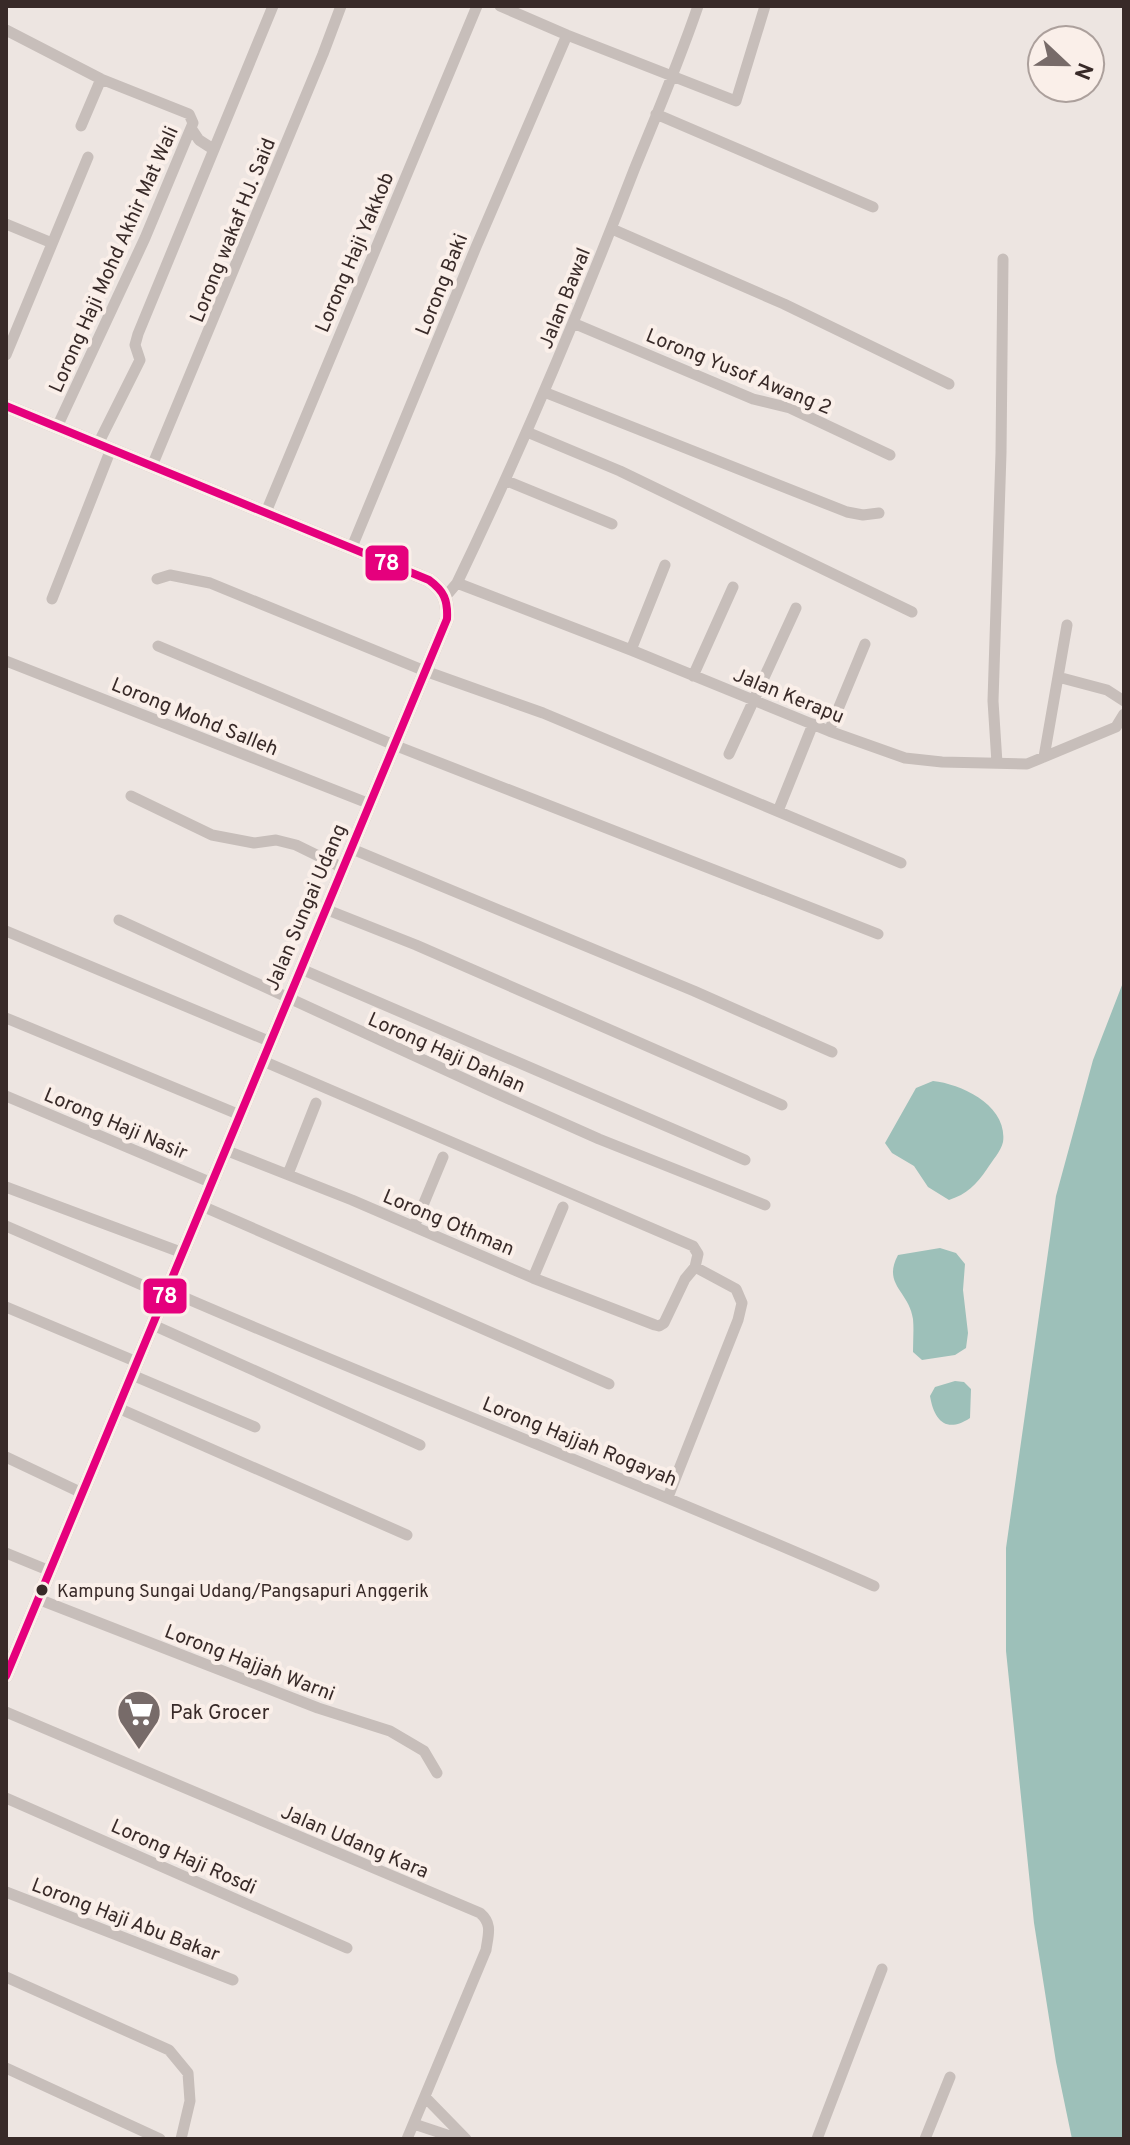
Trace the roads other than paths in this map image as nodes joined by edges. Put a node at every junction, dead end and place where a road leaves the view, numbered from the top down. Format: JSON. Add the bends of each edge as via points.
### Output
{"nodes":[{"id":1,"x":273,"y":6,"type":"edge"},
{"id":2,"x":341,"y":6,"type":"edge"},
{"id":3,"x":477,"y":6,"type":"edge"},
{"id":4,"x":500,"y":6,"type":"edge"},
{"id":5,"x":698,"y":6,"type":"edge"},
{"id":6,"x":765,"y":6,"type":"edge"},
{"id":7,"x":6,"y":30,"type":"edge"},
{"id":8,"x":567,"y":35,"type":"junction"},
{"id":9,"x":670,"y":77,"type":"junction"},
{"id":10,"x":101,"y":79,"type":"junction"},
{"id":11,"x":656,"y":114,"type":"junction"},
{"id":12,"x":81,"y":126,"type":"dead end"},
{"id":13,"x":191,"y":128,"type":"junction"},
{"id":14,"x":213,"y":149,"type":"junction"},
{"id":15,"x":88,"y":157,"type":"dead end"},
{"id":16,"x":873,"y":207,"type":"dead end"},
{"id":17,"x":6,"y":224,"type":"edge"},
{"id":18,"x":612,"y":229,"type":"junction"},
{"id":19,"x":52,"y":243,"type":"junction"},
{"id":20,"x":1003,"y":259,"type":"dead end"},
{"id":21,"x":573,"y":323,"type":"junction"},
{"id":22,"x":6,"y":355,"type":"edge"},
{"id":23,"x":949,"y":384,"type":"dead end"},
{"id":24,"x":544,"y":392,"type":"junction"},
{"id":25,"x":6,"y":406,"type":"edge"},
{"id":26,"x":57,"y":427,"type":"junction"},
{"id":27,"x":527,"y":432,"type":"junction"},
{"id":28,"x":104,"y":447,"type":"junction"},
{"id":29,"x":890,"y":455,"type":"dead end"},
{"id":30,"x":152,"y":466,"type":"junction"},
{"id":31,"x":507,"y":481,"type":"junction"},
{"id":32,"x":266,"y":512,"type":"junction"},
{"id":33,"x":879,"y":513,"type":"dead end"},
{"id":34,"x":612,"y":524,"type":"dead end"},
{"id":35,"x":352,"y":547,"type":"junction"},
{"id":36,"x":665,"y":565,"type":"dead end"},
{"id":37,"x":157,"y":579,"type":"dead end"},
{"id":38,"x":457,"y":583,"type":"junction"},
{"id":39,"x":733,"y":587,"type":"dead end"},
{"id":40,"x":446,"y":596,"type":"junction"},
{"id":41,"x":52,"y":599,"type":"dead end"},
{"id":42,"x":796,"y":608,"type":"dead end"},
{"id":43,"x":912,"y":612,"type":"dead end"},
{"id":44,"x":1067,"y":625,"type":"dead end"},
{"id":45,"x":865,"y":644,"type":"dead end"},
{"id":46,"x":158,"y":646,"type":"dead end"},
{"id":47,"x":631,"y":650,"type":"junction"},
{"id":48,"x":6,"y":661,"type":"edge"},
{"id":49,"x":425,"y":671,"type":"junction"},
{"id":50,"x":693,"y":676,"type":"junction"},
{"id":51,"x":1058,"y":677,"type":"junction"},
{"id":52,"x":754,"y":700,"type":"junction"},
{"id":53,"x":1124,"y":701,"type":"edge"},
{"id":54,"x":1124,"y":714,"type":"edge"},
{"id":55,"x":813,"y":724,"type":"junction"},
{"id":56,"x":829,"y":731,"type":"junction"},
{"id":57,"x":394,"y":745,"type":"junction"},
{"id":58,"x":729,"y":754,"type":"dead end"},
{"id":59,"x":1044,"y":757,"type":"junction"},
{"id":60,"x":997,"y":763,"type":"junction"},
{"id":61,"x":131,"y":796,"type":"dead end"},
{"id":62,"x":370,"y":804,"type":"junction"},
{"id":63,"x":778,"y":811,"type":"junction"},
{"id":64,"x":352,"y":849,"type":"junction"},
{"id":65,"x":901,"y":863,"type":"dead end"},
{"id":66,"x":343,"y":868,"type":"junction"},
{"id":67,"x":325,"y":909,"type":"junction"},
{"id":68,"x":119,"y":920,"type":"dead end"},
{"id":69,"x":6,"y":931,"type":"edge"},
{"id":70,"x":878,"y":934,"type":"dead end"},
{"id":71,"x":301,"y":969,"type":"junction"},
{"id":72,"x":288,"y":1000,"type":"junction"},
{"id":73,"x":6,"y":1018,"type":"edge"},
{"id":74,"x":271,"y":1042,"type":"junction"},
{"id":75,"x":832,"y":1052,"type":"dead end"},
{"id":76,"x":263,"y":1061,"type":"junction"},
{"id":77,"x":6,"y":1096,"type":"edge"},
{"id":78,"x":316,"y":1103,"type":"dead end"},
{"id":79,"x":782,"y":1105,"type":"dead end"},
{"id":80,"x":240,"y":1115,"type":"junction"},
{"id":81,"x":225,"y":1150,"type":"junction"},
{"id":82,"x":443,"y":1157,"type":"dead end"},
{"id":83,"x":745,"y":1160,"type":"dead end"},
{"id":84,"x":288,"y":1174,"type":"junction"},
{"id":85,"x":212,"y":1183,"type":"junction"},
{"id":86,"x":6,"y":1187,"type":"edge"},
{"id":87,"x":765,"y":1205,"type":"dead end"},
{"id":88,"x":202,"y":1206,"type":"junction"},
{"id":89,"x":563,"y":1207,"type":"dead end"},
{"id":90,"x":6,"y":1226,"type":"edge"},
{"id":91,"x":414,"y":1227,"type":"junction"},
{"id":92,"x":183,"y":1253,"type":"junction"},
{"id":93,"x":695,"y":1267,"type":"junction"},
{"id":94,"x":533,"y":1278,"type":"junction"},
{"id":95,"x":166,"y":1293,"type":"junction"},
{"id":96,"x":6,"y":1307,"type":"edge"},
{"id":97,"x":153,"y":1325,"type":"junction"},
{"id":98,"x":135,"y":1368,"type":"junction"},
{"id":99,"x":609,"y":1384,"type":"dead end"},
{"id":100,"x":118,"y":1408,"type":"junction"},
{"id":101,"x":255,"y":1427,"type":"dead end"},
{"id":102,"x":420,"y":1445,"type":"dead end"},
{"id":103,"x":6,"y":1457,"type":"edge"},
{"id":104,"x":82,"y":1493,"type":"junction"},
{"id":105,"x":668,"y":1497,"type":"junction"},
{"id":106,"x":407,"y":1535,"type":"dead end"},
{"id":107,"x":6,"y":1553,"type":"edge"},
{"id":108,"x":50,"y":1571,"type":"junction"},
{"id":109,"x":874,"y":1586,"type":"dead end"},
{"id":110,"x":38,"y":1599,"type":"junction"},
{"id":111,"x":6,"y":1676,"type":"edge"},
{"id":112,"x":6,"y":1712,"type":"edge"},
{"id":113,"x":437,"y":1773,"type":"dead end"},
{"id":114,"x":6,"y":1798,"type":"edge"},
{"id":115,"x":6,"y":1892,"type":"edge"},
{"id":116,"x":347,"y":1948,"type":"dead end"},
{"id":117,"x":882,"y":1969,"type":"dead end"},
{"id":118,"x":6,"y":1977,"type":"edge"},
{"id":119,"x":233,"y":1980,"type":"dead end"},
{"id":120,"x":6,"y":2068,"type":"edge"},
{"id":121,"x":950,"y":2077,"type":"dead end"},
{"id":122,"x":425,"y":2097,"type":"junction"},
{"id":123,"x":414,"y":2124,"type":"junction"},
{"id":124,"x":160,"y":2139,"type":"edge"},
{"id":125,"x":181,"y":2139,"type":"edge"},
{"id":126,"x":407,"y":2139,"type":"edge"},
{"id":127,"x":459,"y":2139,"type":"edge"},
{"id":128,"x":466,"y":2139,"type":"edge"},
{"id":129,"x":817,"y":2139,"type":"edge"},
{"id":130,"x":925,"y":2139,"type":"edge"}],
"edges":[{"from":1,"to":14,"type":"street"},
{"from":2,"to":30,"type":"street","name":"Lorong wakaf HJ. Said"},
{"from":3,"to":32,"type":"street","name":"Lorong Haji Yakkob"},
{"from":4,"to":8,"type":"street"},
{"from":5,"to":9,"type":"street","name":"Jalan Bawal"},
{"from":6,"to":9,"type":"street","via":[[736,101]]},
{"from":7,"to":10,"type":"street","name":"Lorong Haji Mohd Akhir Mat Wali"},
{"from":8,"to":9,"type":"street"},
{"from":8,"to":35,"type":"street","name":"Lorong Baki"},
{"from":9,"to":11,"type":"street","name":"Jalan Bawal"},
{"from":10,"to":12,"type":"street"},
{"from":10,"to":13,"type":"street","name":"Lorong Haji Mohd Akhir Mat Wali","via":[[189,114]]},
{"from":11,"to":16,"type":"street"},
{"from":11,"to":18,"type":"street","name":"Jalan Bawal"},
{"from":13,"to":14,"type":"street"},
{"from":13,"to":26,"type":"street","name":"Lorong Haji Mohd Akhir Mat Wali"},
{"from":14,"to":28,"type":"street","via":[[138,334],[140,360]]},
{"from":15,"to":19,"type":"street"},
{"from":17,"to":19,"type":"street"},
{"from":18,"to":21,"type":"street","name":"Jalan Bawal"},
{"from":18,"to":23,"type":"street"},
{"from":19,"to":22,"type":"street"},
{"from":20,"to":60,"type":"street","via":[[993,701]]},
{"from":21,"to":24,"type":"street","name":"Jalan Bawal"},
{"from":21,"to":29,"type":"street","name":"Lorong Yusof Awang 2","via":[[753,399],[790,408]]},
{"from":24,"to":27,"type":"street","name":"Jalan Bawal"},
{"from":24,"to":33,"type":"street","via":[[847,512]]},
{"from":25,"to":26,"type":"street"},
{"from":26,"to":28,"type":"street"},
{"from":27,"to":31,"type":"street","name":"Jalan Bawal"},
{"from":27,"to":43,"type":"street","via":[[620,471]]},
{"from":28,"to":30,"type":"street"},
{"from":28,"to":41,"type":"street"},
{"from":30,"to":32,"type":"street"},
{"from":31,"to":34,"type":"street"},
{"from":31,"to":38,"type":"street","name":"Jalan Bawal"},
{"from":32,"to":35,"type":"street"},
{"from":35,"to":40,"type":"street","via":[[429,580]]},
{"from":36,"to":47,"type":"street"},
{"from":37,"to":49,"type":"street","via":[[170,575],[210,583]]},
{"from":38,"to":40,"type":"street","name":"Jalan Bawal"},
{"from":38,"to":47,"type":"street","name":"Jalan Kerapu"},
{"from":39,"to":50,"type":"street"},
{"from":40,"to":49,"type":"street","name":"Jalan Sungai Udang","via":[[447,619]]},
{"from":42,"to":52,"type":"street"},
{"from":44,"to":51,"type":"street"},
{"from":45,"to":56,"type":"street"},
{"from":46,"to":57,"type":"street"},
{"from":47,"to":50,"type":"street","name":"Jalan Kerapu"},
{"from":48,"to":62,"type":"street","name":"Lorong Mohd Salleh"},
{"from":49,"to":57,"type":"street","name":"Jalan Sungai Udang"},
{"from":49,"to":63,"type":"street","via":[[543,713]]},
{"from":50,"to":52,"type":"street","name":"Jalan Kerapu"},
{"from":51,"to":53,"type":"street","via":[[1107,690]]},
{"from":51,"to":59,"type":"street"},
{"from":52,"to":55,"type":"street","name":"Jalan Kerapu"},
{"from":52,"to":58,"type":"street"},
{"from":54,"to":59,"type":"street","name":"Jalan Kerapu","via":[[1116,727]]},
{"from":55,"to":56,"type":"street","name":"Jalan Kerapu"},
{"from":55,"to":63,"type":"street"},
{"from":56,"to":60,"type":"street","name":"Jalan Kerapu","via":[[905,758]]},
{"from":57,"to":62,"type":"street","name":"Jalan Sungai Udang"},
{"from":57,"to":70,"type":"street"},
{"from":59,"to":60,"type":"street","name":"Jalan Kerapu","via":[[1027,764]]},
{"from":61,"to":66,"type":"street","via":[[212,835],[296,845]]},
{"from":62,"to":64,"type":"street","name":"Jalan Sungai Udang"},
{"from":63,"to":65,"type":"street"},
{"from":64,"to":66,"type":"street","name":"Jalan Sungai Udang"},
{"from":64,"to":75,"type":"street"},
{"from":66,"to":67,"type":"street","name":"Jalan Sungai Udang"},
{"from":67,"to":71,"type":"street","name":"Jalan Sungai Udang"},
{"from":67,"to":79,"type":"street"},
{"from":68,"to":72,"type":"street","name":"Lorong Haji Dahlan"},
{"from":69,"to":74,"type":"street"},
{"from":71,"to":72,"type":"street","name":"Jalan Sungai Udang"},
{"from":71,"to":83,"type":"street"},
{"from":72,"to":74,"type":"street","name":"Jalan Sungai Udang"},
{"from":72,"to":87,"type":"street","name":"Lorong Haji Dahlan","via":[[599,1139]]},
{"from":73,"to":80,"type":"street"},
{"from":74,"to":76,"type":"street","name":"Jalan Sungai Udang"},
{"from":76,"to":80,"type":"street","name":"Jalan Sungai Udang"},
{"from":76,"to":93,"type":"street","via":[[693,1246],[698,1254]]},
{"from":77,"to":85,"type":"street","name":"Lorong Haji Nasir"},
{"from":78,"to":84,"type":"street"},
{"from":80,"to":81,"type":"street","name":"Jalan Sungai Udang"},
{"from":81,"to":84,"type":"street","name":"Lorong Othman"},
{"from":81,"to":85,"type":"street","name":"Jalan Sungai Udang"},
{"from":82,"to":91,"type":"street"},
{"from":84,"to":91,"type":"street","name":"Lorong Othman"},
{"from":85,"to":88,"type":"street","name":"Jalan Sungai Udang"},
{"from":86,"to":92,"type":"street"},
{"from":88,"to":92,"type":"street","name":"Jalan Sungai Udang"},
{"from":88,"to":99,"type":"street"},
{"from":89,"to":94,"type":"street"},
{"from":90,"to":95,"type":"street"},
{"from":91,"to":94,"type":"street","name":"Lorong Othman"},
{"from":92,"to":95,"type":"street","name":"Jalan Sungai Udang"},
{"from":93,"to":94,"type":"street","name":"Lorong Othman","via":[[659,1326]]},
{"from":93,"to":105,"type":"street","via":[[736,1289],[742,1303]]},
{"from":95,"to":97,"type":"street","name":"Jalan Sungai Udang"},
{"from":95,"to":105,"type":"street","name":"Lorong Hajjah Rogayah"},
{"from":96,"to":98,"type":"street"},
{"from":97,"to":98,"type":"street","name":"Jalan Sungai Udang"},
{"from":97,"to":102,"type":"street"},
{"from":98,"to":100,"type":"street","name":"Jalan Sungai Udang"},
{"from":98,"to":101,"type":"street"},
{"from":100,"to":104,"type":"street","name":"Jalan Sungai Udang"},
{"from":100,"to":106,"type":"street"},
{"from":103,"to":104,"type":"street"},
{"from":104,"to":108,"type":"street","name":"Jalan Sungai Udang"},
{"from":105,"to":109,"type":"street","name":"Lorong Hajjah Rogayah"},
{"from":107,"to":108,"type":"street"},
{"from":108,"to":110,"type":"street","name":"Jalan Sungai Udang"},
{"from":110,"to":111,"type":"street","name":"Jalan Sungai Udang"},
{"from":110,"to":113,"type":"street","name":"Lorong Hajjah Warni","via":[[390,1731],[424,1751]]},
{"from":112,"to":122,"type":"street","name":"Jalan Udang Kara","via":[[486,1918],[486,1950]]},
{"from":114,"to":116,"type":"street","name":"Lorong Haji Rosdi"},
{"from":115,"to":119,"type":"street","name":"Lorong Haji Abu Bakar"},
{"from":117,"to":129,"type":"street"},
{"from":118,"to":125,"type":"street","via":[[169,2050],[188,2073],[190,2101]]},
{"from":120,"to":124,"type":"street"},
{"from":121,"to":130,"type":"street"},
{"from":122,"to":123,"type":"street","name":"Jalan Udang Kara"},
{"from":122,"to":128,"type":"street"},
{"from":123,"to":126,"type":"street","name":"Jalan Udang Kara"},
{"from":123,"to":127,"type":"street"}]}
